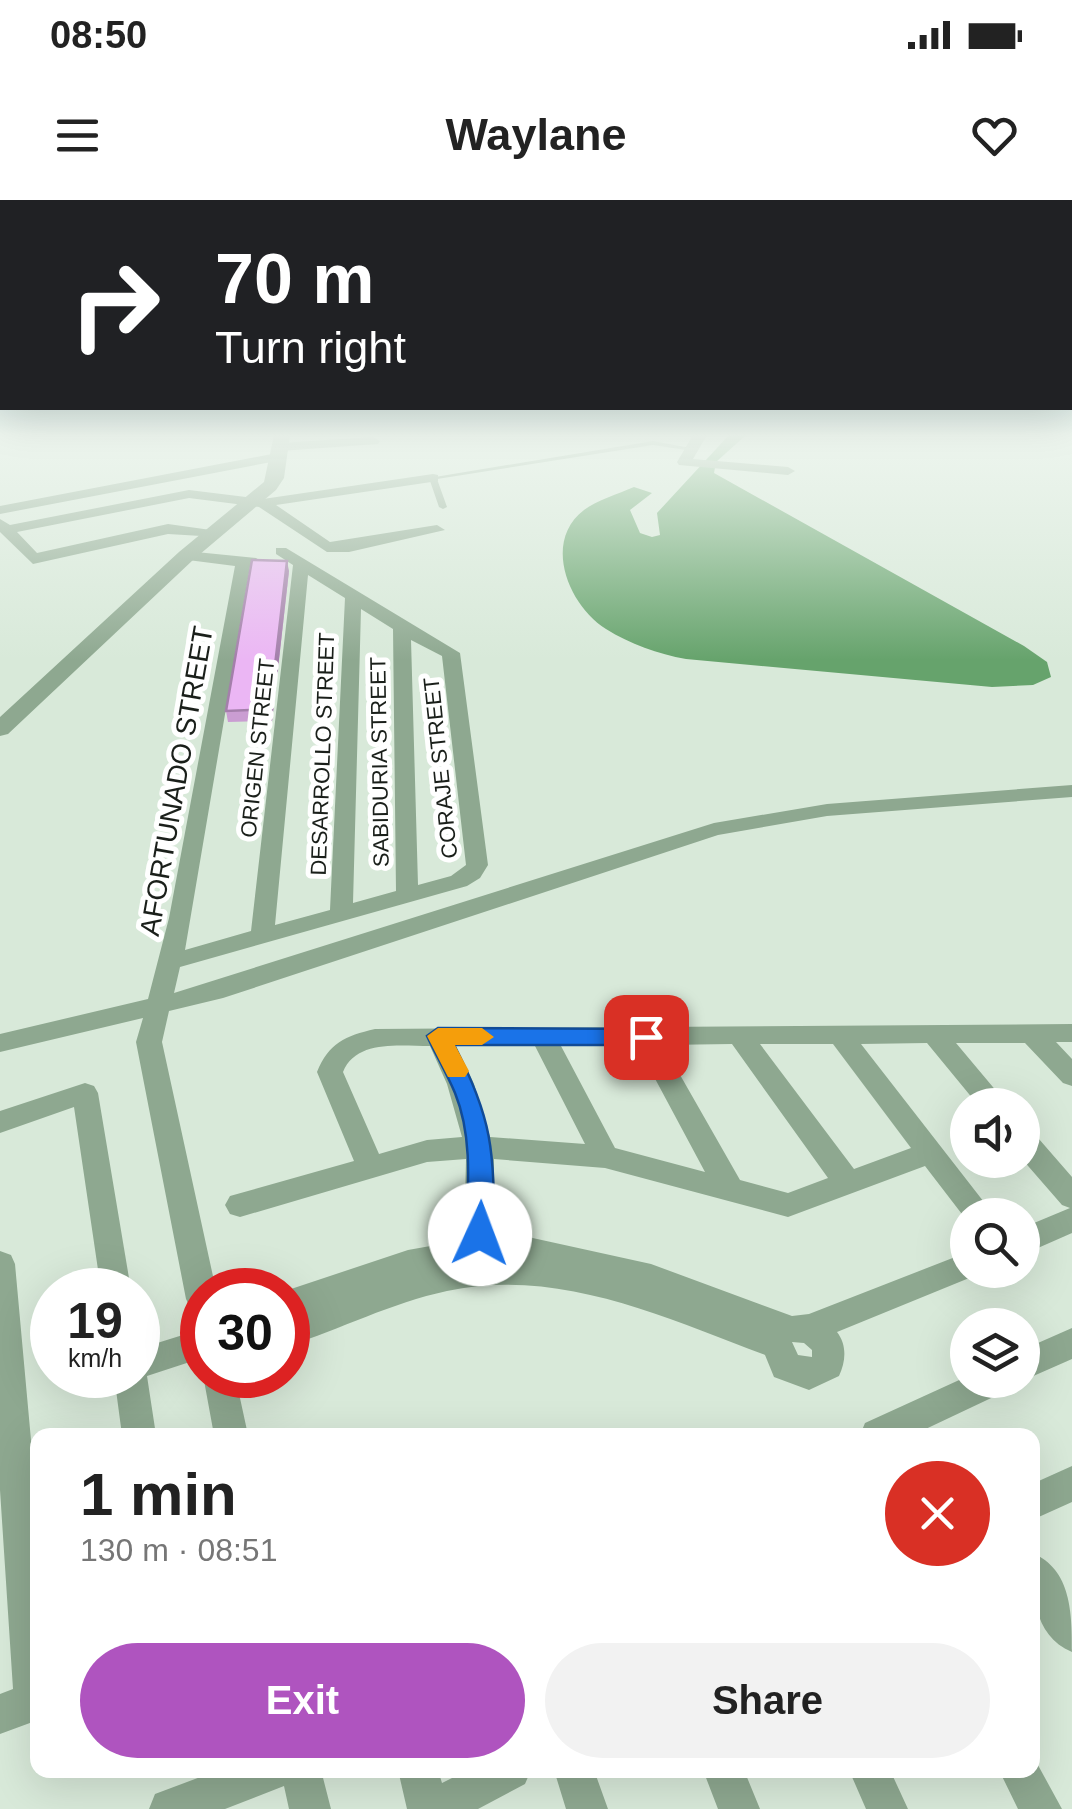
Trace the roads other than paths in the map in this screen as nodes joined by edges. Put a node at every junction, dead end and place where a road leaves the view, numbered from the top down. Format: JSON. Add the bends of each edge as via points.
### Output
{"nodes":[{"id":1,"x":106,"y":510,"type":"edge"},
{"id":2,"x":247,"y":510,"type":"edge"},
{"id":3,"x":270,"y":510,"type":"edge"},
{"id":4,"x":60,"y":519,"type":"junction"},
{"id":5,"x":3,"y":526,"type":"edge"},
{"id":6,"x":437,"y":530,"type":"dead end"},
{"id":7,"x":213,"y":534,"type":"junction"},
{"id":8,"x":84,"y":548,"type":"junction"},
{"id":9,"x":281,"y":550,"type":"dead end"},
{"id":10,"x":186,"y":556,"type":"junction"},
{"id":11,"x":243,"y":563,"type":"junction"},
{"id":12,"x":301,"y":564,"type":"junction"},
{"id":13,"x":352,"y":596,"type":"junction"},
{"id":14,"x":402,"y":628,"type":"junction"},
{"id":15,"x":0,"y":729,"type":"edge"},
{"id":16,"x":1072,"y":790,"type":"edge"},
{"id":17,"x":407,"y":896,"type":"junction"},
{"id":18,"x":341,"y":914,"type":"junction"},
{"id":19,"x":262,"y":937,"type":"junction"},
{"id":20,"x":170,"y":962,"type":"junction"},
{"id":21,"x":156,"y":1008,"type":"junction"},
{"id":22,"x":1072,"y":1033,"type":"edge"},
{"id":23,"x":438,"y":1036,"type":"junction"},
{"id":24,"x":936,"y":1036,"type":"junction"},
{"id":25,"x":1034,"y":1036,"type":"junction"},
{"id":26,"x":544,"y":1037,"type":"junction"},
{"id":27,"x":646,"y":1037,"type":"junction"},
{"id":28,"x":740,"y":1037,"type":"junction"},
{"id":29,"x":842,"y":1037,"type":"junction"},
{"id":30,"x":0,"y":1044,"type":"edge"},
{"id":31,"x":1072,"y":1076,"type":"edge"},
{"id":32,"x":980,"y":1088,"type":"edge"},
{"id":33,"x":0,"y":1122,"type":"edge"},
{"id":34,"x":480,"y":1146,"type":"junction"},
{"id":35,"x":931,"y":1152,"type":"junction"},
{"id":36,"x":605,"y":1156,"type":"junction"},
{"id":37,"x":1040,"y":1159,"type":"edge"},
{"id":38,"x":370,"y":1166,"type":"junction"},
{"id":39,"x":849,"y":1184,"type":"junction"},
{"id":40,"x":730,"y":1190,"type":"junction"},
{"id":41,"x":1072,"y":1197,"type":"edge"},
{"id":42,"x":966,"y":1198,"type":"edge"},
{"id":43,"x":240,"y":1204,"type":"dead end"},
{"id":44,"x":1072,"y":1220,"type":"edge"},
{"id":45,"x":1040,"y":1234,"type":"edge"},
{"id":46,"x":476,"y":1262,"type":"junction"},
{"id":47,"x":0,"y":1264,"type":"edge"},
{"id":48,"x":113,"y":1268,"type":"edge"},
{"id":49,"x":195,"y":1268,"type":"edge"},
{"id":50,"x":950,"y":1272,"type":"edge"},
{"id":51,"x":310,"y":1296,"type":"edge"},
{"id":52,"x":310,"y":1324,"type":"edge"},
{"id":53,"x":1071,"y":1345,"type":"edge"},
{"id":54,"x":1040,"y":1358,"type":"edge"},
{"id":55,"x":133,"y":1398,"type":"edge"},
{"id":56,"x":224,"y":1398,"type":"edge"},
{"id":57,"x":956,"y":1398,"type":"edge"},
{"id":58,"x":138,"y":1428,"type":"edge"},
{"id":59,"x":230,"y":1428,"type":"edge"},
{"id":60,"x":892,"y":1428,"type":"edge"},
{"id":61,"x":1072,"y":1483,"type":"edge"},
{"id":62,"x":1040,"y":1499,"type":"edge"},
{"id":63,"x":1040,"y":1583,"type":"edge"},
{"id":64,"x":1072,"y":1633,"type":"edge"},
{"id":65,"x":24,"y":1705,"type":"edge"},
{"id":66,"x":253,"y":1778,"type":"edge"},
{"id":67,"x":303,"y":1778,"type":"edge"},
{"id":68,"x":421,"y":1778,"type":"edge"},
{"id":69,"x":495,"y":1778,"type":"edge"},
{"id":70,"x":576,"y":1778,"type":"edge"},
{"id":71,"x":726,"y":1778,"type":"edge"},
{"id":72,"x":872,"y":1778,"type":"edge"},
{"id":73,"x":1024,"y":1778,"type":"edge"},
{"id":74,"x":170,"y":1809,"type":"edge"},
{"id":75,"x":310,"y":1809,"type":"edge"},
{"id":76,"x":431,"y":1809,"type":"edge"},
{"id":77,"x":586,"y":1809,"type":"edge"},
{"id":78,"x":738,"y":1809,"type":"edge"},
{"id":79,"x":887,"y":1809,"type":"edge"},
{"id":80,"x":1041,"y":1809,"type":"edge"}],
"edges":[{"from":1,"to":4,"type":"street"},
{"from":2,"to":7,"type":"street"},
{"from":3,"to":6,"type":"street","via":[[327,547]]},
{"from":4,"to":5,"type":"street"},
{"from":4,"to":8,"type":"street"},
{"from":5,"to":8,"type":"street","via":[[33,559]]},
{"from":7,"to":8,"type":"street","via":[[174,528]]},
{"from":7,"to":10,"type":"street"},
{"from":9,"to":12,"type":"street"},
{"from":10,"to":11,"type":"street"},
{"from":10,"to":15,"type":"street"},
{"from":11,"to":12,"type":"street"},
{"from":11,"to":20,"type":"street","name":"AFORTUNADO STREET"},
{"from":12,"to":13,"type":"street"},
{"from":12,"to":19,"type":"street","name":"ORIGEN STREET"},
{"from":13,"to":14,"type":"street"},
{"from":13,"to":18,"type":"street","name":"DESARROLLO STREET"},
{"from":14,"to":17,"type":"street","name":"SABIDURIA STREET"},
{"from":14,"to":17,"type":"street","name":"CORAJE STREET","via":[[451,654],[477,865],[472,873]]},
{"from":16,"to":21,"type":"street","via":[[828,810],[714,829]]},
{"from":17,"to":18,"type":"street"},
{"from":18,"to":19,"type":"street"},
{"from":19,"to":20,"type":"street"},
{"from":20,"to":21,"type":"street","name":"AFORTUNADO STREET"},
{"from":21,"to":30,"type":"street"},
{"from":21,"to":49,"type":"street","name":"AFORTUNADO STREET","via":[[151,1057]]},
{"from":22,"to":25,"type":"street"},
{"from":23,"to":26,"type":"street"},
{"from":23,"to":34,"type":"street","via":[[468,1094]]},
{"from":23,"to":38,"type":"street","via":[[364,1041],[332,1060],[332,1083]]},
{"from":24,"to":25,"type":"street"},
{"from":24,"to":29,"type":"street"},
{"from":24,"to":32,"type":"street"},
{"from":25,"to":31,"type":"street"},
{"from":26,"to":27,"type":"street"},
{"from":26,"to":36,"type":"street"},
{"from":27,"to":28,"type":"street"},
{"from":27,"to":40,"type":"street"},
{"from":28,"to":29,"type":"street"},
{"from":28,"to":39,"type":"street"},
{"from":29,"to":35,"type":"street"},
{"from":33,"to":48,"type":"street","via":[[86,1093]]},
{"from":34,"to":36,"type":"street"},
{"from":34,"to":38,"type":"street"},
{"from":34,"to":46,"type":"street"},
{"from":35,"to":39,"type":"street"},
{"from":35,"to":42,"type":"street"},
{"from":36,"to":40,"type":"street"},
{"from":37,"to":41,"type":"street"},
{"from":38,"to":43,"type":"street"},
{"from":39,"to":40,"type":"street","via":[[788,1205]]},
{"from":44,"to":45,"type":"street"},
{"from":46,"to":50,"type":"street","via":[[580,1280],[792,1334]]},
{"from":46,"to":51,"type":"street","via":[[408,1263]]},
{"from":46,"to":52,"type":"street"},
{"from":47,"to":65,"type":"street"},
{"from":53,"to":54,"type":"street"},
{"from":55,"to":58,"type":"street"},
{"from":56,"to":59,"type":"street"},
{"from":57,"to":60,"type":"street"},
{"from":61,"to":62,"type":"street"},
{"from":63,"to":64,"type":"street"},
{"from":66,"to":74,"type":"street"},
{"from":67,"to":75,"type":"street"},
{"from":68,"to":76,"type":"street"},
{"from":69,"to":76,"type":"street"},
{"from":70,"to":77,"type":"street"},
{"from":71,"to":78,"type":"street"},
{"from":72,"to":79,"type":"street"},
{"from":73,"to":80,"type":"street"}]}
